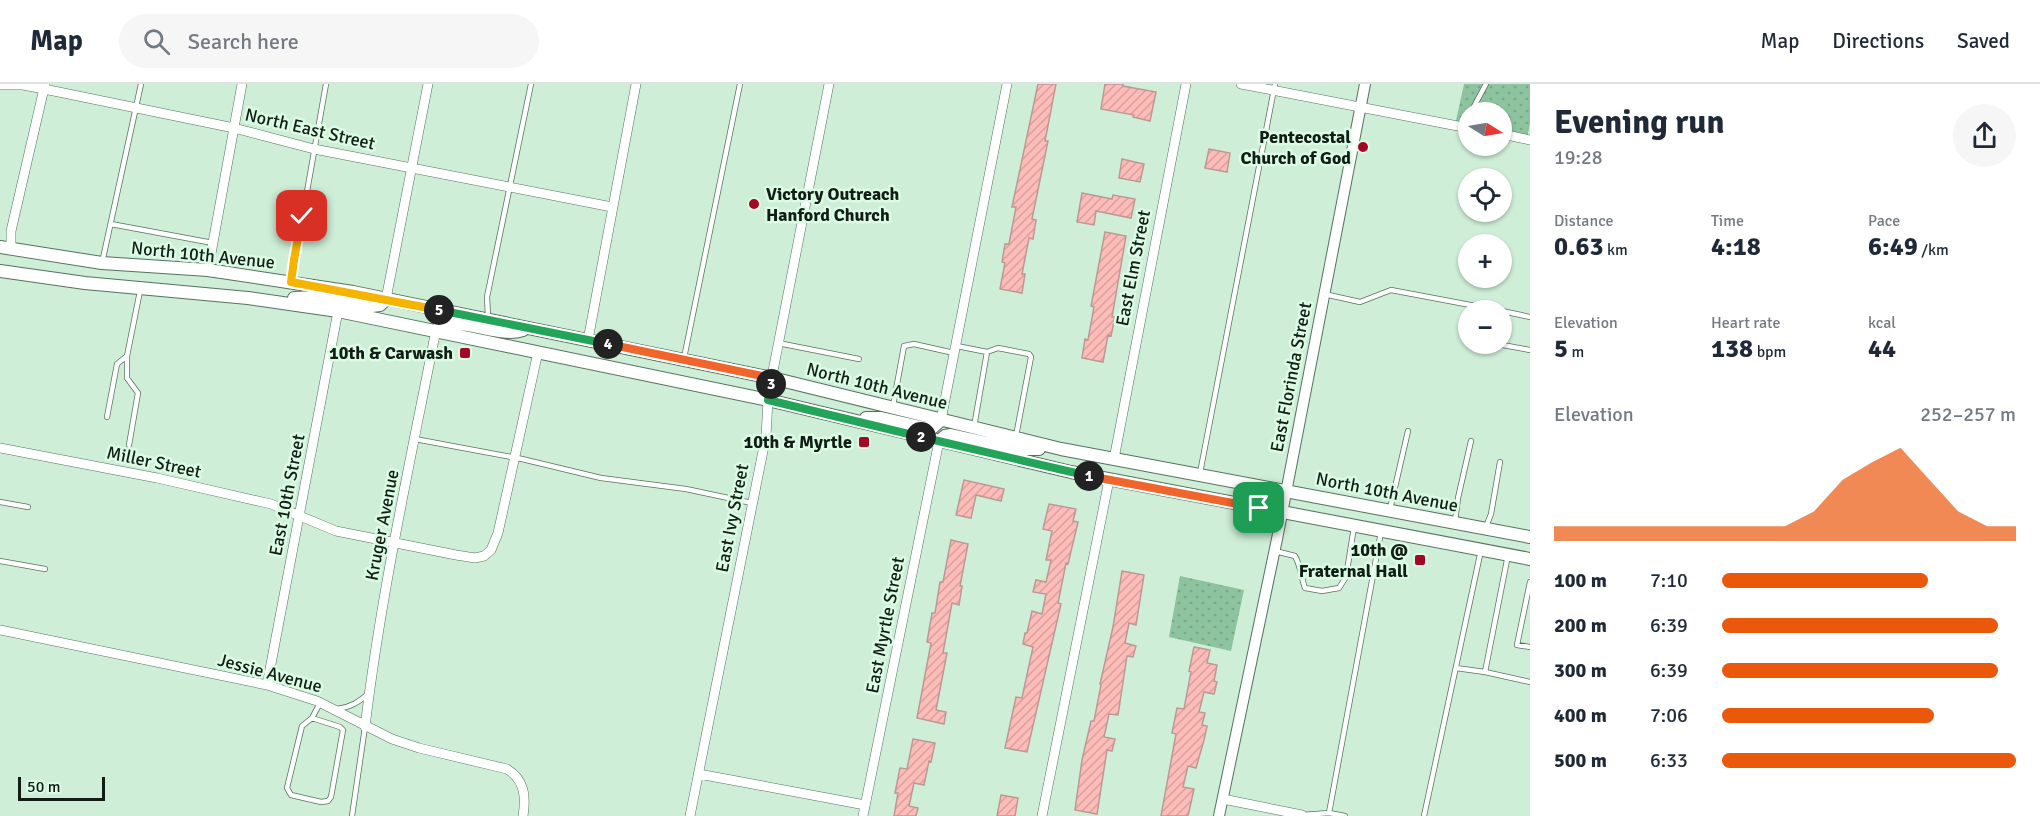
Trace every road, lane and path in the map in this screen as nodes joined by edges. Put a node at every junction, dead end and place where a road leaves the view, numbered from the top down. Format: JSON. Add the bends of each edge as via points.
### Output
{"nodes":[{"id":1,"x":141,"y":84,"type":"edge"},
{"id":2,"x":242,"y":84,"type":"edge"},
{"id":3,"x":326,"y":84,"type":"edge"},
{"id":4,"x":428,"y":84,"type":"edge"},
{"id":5,"x":531,"y":84,"type":"edge"},
{"id":6,"x":636,"y":84,"type":"edge"},
{"id":7,"x":740,"y":84,"type":"edge"},
{"id":8,"x":829,"y":84,"type":"edge"},
{"id":9,"x":1007,"y":84,"type":"edge"},
{"id":10,"x":1185,"y":84,"type":"edge"},
{"id":11,"x":1240,"y":84,"type":"edge"},
{"id":12,"x":1365,"y":84,"type":"edge"},
{"id":13,"x":1486,"y":84,"type":"edge"},
{"id":14,"x":0,"y":85,"type":"edge"},
{"id":15,"x":45,"y":86,"type":"edge"},
{"id":16,"x":1274,"y":87,"type":"edge"},
{"id":17,"x":1476,"y":102,"type":"edge"},
{"id":18,"x":1361,"y":107,"type":"junction"},
{"id":19,"x":136,"y":108,"type":"junction"},
{"id":20,"x":1458,"y":123,"type":"edge"},
{"id":21,"x":234,"y":128,"type":"junction"},
{"id":22,"x":1512,"y":136,"type":"edge"},
{"id":23,"x":1530,"y":140,"type":"edge"},
{"id":24,"x":314,"y":149,"type":"junction"},
{"id":25,"x":412,"y":168,"type":"junction"},
{"id":26,"x":511,"y":188,"type":"junction"},
{"id":27,"x":612,"y":207,"type":"junction"},
{"id":28,"x":111,"y":224,"type":"junction"},
{"id":29,"x":213,"y":243,"type":"junction"},
{"id":30,"x":6,"y":248,"type":"edge"},
{"id":31,"x":102,"y":263,"type":"junction"},
{"id":32,"x":208,"y":270,"type":"junction"},
{"id":33,"x":0,"y":271,"type":"edge"},
{"id":34,"x":291,"y":282,"type":"junction"},
{"id":35,"x":140,"y":288,"type":"junction"},
{"id":36,"x":1324,"y":294,"type":"junction"},
{"id":37,"x":386,"y":299,"type":"junction"},
{"id":38,"x":275,"y":301,"type":"junction"},
{"id":39,"x":1458,"y":303,"type":"edge"},
{"id":40,"x":338,"y":311,"type":"junction"},
{"id":41,"x":1512,"y":314,"type":"edge"},
{"id":42,"x":1530,"y":317,"type":"edge"},
{"id":43,"x":488,"y":319,"type":"junction"},
{"id":44,"x":530,"y":328,"type":"junction"},
{"id":45,"x":436,"y":330,"type":"junction"},
{"id":46,"x":588,"y":340,"type":"junction"},
{"id":47,"x":778,"y":343,"type":"junction"},
{"id":48,"x":1512,"y":347,"type":"edge"},
{"id":49,"x":956,"y":349,"type":"junction"},
{"id":50,"x":1530,"y":350,"type":"edge"},
{"id":51,"x":538,"y":352,"type":"junction"},
{"id":52,"x":987,"y":352,"type":"junction"},
{"id":53,"x":126,"y":356,"type":"junction"},
{"id":54,"x":859,"y":358,"type":"dead end"},
{"id":55,"x":684,"y":360,"type":"junction"},
{"id":56,"x":772,"y":378,"type":"junction"},
{"id":57,"x":768,"y":400,"type":"junction"},
{"id":58,"x":893,"y":408,"type":"junction"},
{"id":59,"x":106,"y":417,"type":"dead end"},
{"id":60,"x":850,"y":420,"type":"junction"},
{"id":61,"x":941,"y":420,"type":"junction"},
{"id":62,"x":974,"y":429,"type":"junction"},
{"id":63,"x":1408,"y":431,"type":"dead end"},
{"id":64,"x":415,"y":439,"type":"junction"},
{"id":65,"x":1015,"y":439,"type":"junction"},
{"id":66,"x":939,"y":441,"type":"junction"},
{"id":67,"x":1471,"y":441,"type":"dead end"},
{"id":68,"x":129,"y":445,"type":"dead end"},
{"id":69,"x":0,"y":448,"type":"edge"},
{"id":70,"x":1061,"y":449,"type":"junction"},
{"id":71,"x":514,"y":458,"type":"junction"},
{"id":72,"x":1114,"y":459,"type":"junction"},
{"id":73,"x":1500,"y":462,"type":"dead end"},
{"id":74,"x":1200,"y":476,"type":"junction"},
{"id":75,"x":1109,"y":480,"type":"junction"},
{"id":76,"x":1286,"y":491,"type":"junction"},
{"id":77,"x":0,"y":502,"type":"edge"},
{"id":78,"x":752,"y":504,"type":"junction"},
{"id":79,"x":28,"y":507,"type":"dead end"},
{"id":80,"x":1389,"y":511,"type":"junction"},
{"id":81,"x":1282,"y":513,"type":"junction"},
{"id":82,"x":299,"y":514,"type":"junction"},
{"id":83,"x":1455,"y":524,"type":"junction"},
{"id":84,"x":1354,"y":527,"type":"junction"},
{"id":85,"x":1485,"y":529,"type":"junction"},
{"id":86,"x":1381,"y":532,"type":"junction"},
{"id":87,"x":1530,"y":537,"type":"edge"},
{"id":88,"x":395,"y":543,"type":"junction"},
{"id":89,"x":1481,"y":550,"type":"junction"},
{"id":90,"x":1274,"y":551,"type":"junction"},
{"id":91,"x":1508,"y":555,"type":"junction"},
{"id":92,"x":1530,"y":559,"type":"edge"},
{"id":93,"x":0,"y":561,"type":"edge"},
{"id":94,"x":45,"y":569,"type":"dead end"},
{"id":95,"x":1530,"y":582,"type":"edge"},
{"id":96,"x":0,"y":630,"type":"edge"},
{"id":97,"x":1530,"y":646,"type":"edge"},
{"id":98,"x":1456,"y":668,"type":"junction"},
{"id":99,"x":1485,"y":672,"type":"junction"},
{"id":100,"x":1530,"y":682,"type":"edge"},
{"id":101,"x":267,"y":686,"type":"junction"},
{"id":102,"x":369,"y":693,"type":"junction"},
{"id":103,"x":320,"y":703,"type":"junction"},
{"id":104,"x":335,"y":710,"type":"junction"},
{"id":105,"x":312,"y":718,"type":"junction"},
{"id":106,"x":365,"y":727,"type":"junction"},
{"id":107,"x":699,"y":774,"type":"junction"},
{"id":108,"x":1223,"y":799,"type":"junction"},
{"id":109,"x":866,"y":805,"type":"junction"},
{"id":110,"x":1329,"y":813,"type":"junction"},
{"id":111,"x":1302,"y":815,"type":"edge"},
{"id":112,"x":352,"y":816,"type":"edge"},
{"id":113,"x":523,"y":816,"type":"edge"},
{"id":114,"x":690,"y":816,"type":"edge"},
{"id":115,"x":863,"y":816,"type":"edge"},
{"id":116,"x":1042,"y":816,"type":"edge"},
{"id":117,"x":1219,"y":816,"type":"edge"},
{"id":118,"x":1344,"y":816,"type":"edge"},
{"id":119,"x":1424,"y":816,"type":"edge"}],
"edges":[{"from":1,"to":19,"type":"lane"},
{"from":2,"to":21,"type":"street"},
{"from":3,"to":24,"type":"lane"},
{"from":4,"to":25,"type":"street"},
{"from":5,"to":26,"type":"lane"},
{"from":6,"to":27,"type":"street"},
{"from":7,"to":55,"type":"lane"},
{"from":8,"to":47,"type":"street","name":"East Ivy Street"},
{"from":9,"to":49,"type":"street"},
{"from":10,"to":72,"type":"street","name":"East Elm Street"},
{"from":11,"to":16,"type":"street"},
{"from":12,"to":18,"type":"street","name":"East Florinda Street"},
{"from":13,"to":17,"type":"lane"},
{"from":14,"to":15,"type":"street","name":"North East Street"},
{"from":15,"to":19,"type":"street","name":"North East Street"},
{"from":15,"to":30,"type":"street"},
{"from":16,"to":18,"type":"street"},
{"from":16,"to":74,"type":"lane"},
{"from":18,"to":20,"type":"street"},
{"from":18,"to":36,"type":"street","name":"East Florinda Street"},
{"from":19,"to":21,"type":"street","name":"North East Street"},
{"from":19,"to":28,"type":"lane"},
{"from":21,"to":24,"type":"street","name":"North East Street"},
{"from":21,"to":29,"type":"street"},
{"from":22,"to":23,"type":"street"},
{"from":24,"to":25,"type":"street","name":"North East Street"},
{"from":24,"to":34,"type":"lane"},
{"from":25,"to":26,"type":"street","name":"North East Street"},
{"from":25,"to":37,"type":"street"},
{"from":26,"to":27,"type":"street","name":"North East Street"},
{"from":26,"to":43,"type":"lane","via":[[487,297]]},
{"from":27,"to":46,"type":"street"},
{"from":28,"to":29,"type":"lane"},
{"from":28,"to":31,"type":"lane"},
{"from":29,"to":32,"type":"street"},
{"from":30,"to":31,"type":"main road","name":"North 10th Avenue"},
{"from":31,"to":32,"type":"main road","name":"North 10th Avenue"},
{"from":32,"to":34,"type":"main road","name":"North 10th Avenue"},
{"from":33,"to":35,"type":"main road","name":"North 10th Avenue"},
{"from":34,"to":37,"type":"main road","name":"North 10th Avenue"},
{"from":35,"to":38,"type":"main road","name":"North 10th Avenue"},
{"from":35,"to":53,"type":"lane"},
{"from":36,"to":39,"type":"lane","via":[[1360,302],[1391,290]]},
{"from":36,"to":76,"type":"street","name":"East Florinda Street"},
{"from":37,"to":38,"type":"main road","via":[[372,306],[317,297]]},
{"from":37,"to":43,"type":"main road","name":"North 10th Avenue"},
{"from":38,"to":40,"type":"main road","name":"North 10th Avenue"},
{"from":40,"to":45,"type":"main road","name":"North 10th Avenue"},
{"from":40,"to":82,"type":"street","name":"East 10th Street"},
{"from":41,"to":42,"type":"lane"},
{"from":43,"to":44,"type":"main road","name":"North 10th Avenue"},
{"from":44,"to":45,"type":"main road","via":[[516,333],[452,323]]},
{"from":44,"to":46,"type":"main road","name":"North 10th Avenue"},
{"from":45,"to":51,"type":"main road","name":"North 10th Avenue"},
{"from":45,"to":64,"type":"street","name":"Kruger Avenue"},
{"from":46,"to":55,"type":"main road","name":"North 10th Avenue"},
{"from":47,"to":54,"type":"lane"},
{"from":47,"to":56,"type":"street","name":"East Ivy Street"},
{"from":48,"to":50,"type":"lane"},
{"from":49,"to":52,"type":"lane"},
{"from":49,"to":58,"type":"lane","via":[[904,346]]},
{"from":49,"to":61,"type":"street"},
{"from":51,"to":57,"type":"main road","name":"North 10th Avenue"},
{"from":51,"to":71,"type":"street"},
{"from":52,"to":62,"type":"lane"},
{"from":52,"to":65,"type":"lane","via":[[998,348],[1031,357]]},
{"from":53,"to":59,"type":"lane","via":[[117,364]]},
{"from":53,"to":68,"type":"lane","via":[[127,378],[138,393]]},
{"from":55,"to":56,"type":"main road","name":"North 10th Avenue"},
{"from":56,"to":57,"type":"street","name":"East Ivy Street"},
{"from":56,"to":58,"type":"main road","name":"North 10th Avenue"},
{"from":57,"to":60,"type":"main road","name":"North 10th Avenue"},
{"from":57,"to":78,"type":"street","name":"East Ivy Street","via":[[766,436]]},
{"from":58,"to":61,"type":"main road","name":"North 10th Avenue"},
{"from":60,"to":61,"type":"main road","via":[[881,418],[925,428],[932,428]]},
{"from":60,"to":66,"type":"main road","name":"North 10th Avenue"},
{"from":61,"to":62,"type":"main road","name":"North 10th Avenue"},
{"from":62,"to":65,"type":"main road","name":"North 10th Avenue"},
{"from":63,"to":80,"type":"lane"},
{"from":64,"to":71,"type":"lane"},
{"from":64,"to":88,"type":"street","name":"Kruger Avenue"},
{"from":65,"to":70,"type":"main road","name":"North 10th Avenue"},
{"from":66,"to":70,"type":"main road","via":[[951,435],[1014,449]]},
{"from":66,"to":75,"type":"main road","name":"North 10th Avenue"},
{"from":66,"to":109,"type":"street","name":"East Myrtle Street"},
{"from":67,"to":83,"type":"lane"},
{"from":69,"to":82,"type":"street","name":"Miller Street","via":[[157,478]]},
{"from":70,"to":72,"type":"main road","name":"North 10th Avenue"},
{"from":71,"to":78,"type":"lane","via":[[601,478],[686,489]]},
{"from":71,"to":88,"type":"street","name":"Miller Street","via":[[498,533],[488,554],[475,558]]},
{"from":72,"to":74,"type":"main road","name":"North 10th Avenue"},
{"from":73,"to":85,"type":"lane"},
{"from":74,"to":76,"type":"main road","name":"North 10th Avenue"},
{"from":75,"to":81,"type":"main road","name":"North 10th Avenue"},
{"from":75,"to":116,"type":"street"},
{"from":76,"to":80,"type":"main road","name":"North 10th Avenue"},
{"from":76,"to":81,"type":"street","name":"East Florinda Street"},
{"from":77,"to":79,"type":"lane"},
{"from":78,"to":107,"type":"street","name":"East Ivy Street"},
{"from":80,"to":83,"type":"main road","name":"North 10th Avenue"},
{"from":81,"to":84,"type":"main road","name":"North 10th Avenue"},
{"from":81,"to":90,"type":"street","name":"East Florinda Street"},
{"from":82,"to":88,"type":"street","name":"Miller Street","via":[[336,531]]},
{"from":82,"to":101,"type":"street","name":"East 10th Street"},
{"from":83,"to":85,"type":"main road","name":"North 10th Avenue"},
{"from":84,"to":86,"type":"main road","name":"North 10th Avenue"},
{"from":84,"to":90,"type":"lane","via":[[1346,577],[1339,588],[1305,588],[1295,556]]},
{"from":85,"to":87,"type":"main road","name":"North 10th Avenue"},
{"from":86,"to":89,"type":"main road","name":"North 10th Avenue"},
{"from":86,"to":110,"type":"lane"},
{"from":88,"to":102,"type":"street","name":"Kruger Avenue"},
{"from":89,"to":91,"type":"main road","name":"North 10th Avenue"},
{"from":89,"to":98,"type":"lane"},
{"from":90,"to":108,"type":"street","name":"East Florinda Street"},
{"from":91,"to":92,"type":"main road","name":"North 10th Avenue"},
{"from":91,"to":99,"type":"lane"},
{"from":93,"to":94,"type":"lane"},
{"from":95,"to":97,"type":"lane","via":[[1517,645]]},
{"from":96,"to":101,"type":"street","name":"Jessie Avenue"},
{"from":98,"to":99,"type":"lane"},
{"from":98,"to":119,"type":"lane"},
{"from":99,"to":100,"type":"lane"},
{"from":101,"to":103,"type":"street","name":"Jessie Avenue"},
{"from":102,"to":104,"type":"lane","via":[[358,703]]},
{"from":102,"to":106,"type":"street","name":"Kruger Avenue"},
{"from":103,"to":104,"type":"street","name":"Jessie Avenue"},
{"from":103,"to":105,"type":"lane"},
{"from":104,"to":106,"type":"street","name":"Jessie Avenue"},
{"from":105,"to":105,"type":"lane","via":[[302,726],[287,788],[291,795],[328,801],[343,730]]},
{"from":106,"to":112,"type":"lane"},
{"from":106,"to":113,"type":"street","name":"Jessie Avenue","via":[[419,748],[507,769],[519,780],[524,792]]},
{"from":107,"to":109,"type":"street"},
{"from":107,"to":114,"type":"street","name":"East Ivy Street"},
{"from":108,"to":111,"type":"street"},
{"from":108,"to":117,"type":"street","name":"East Florinda Street"},
{"from":109,"to":115,"type":"street","name":"East Myrtle Street"},
{"from":110,"to":111,"type":"lane"},
{"from":110,"to":118,"type":"lane"}]}
